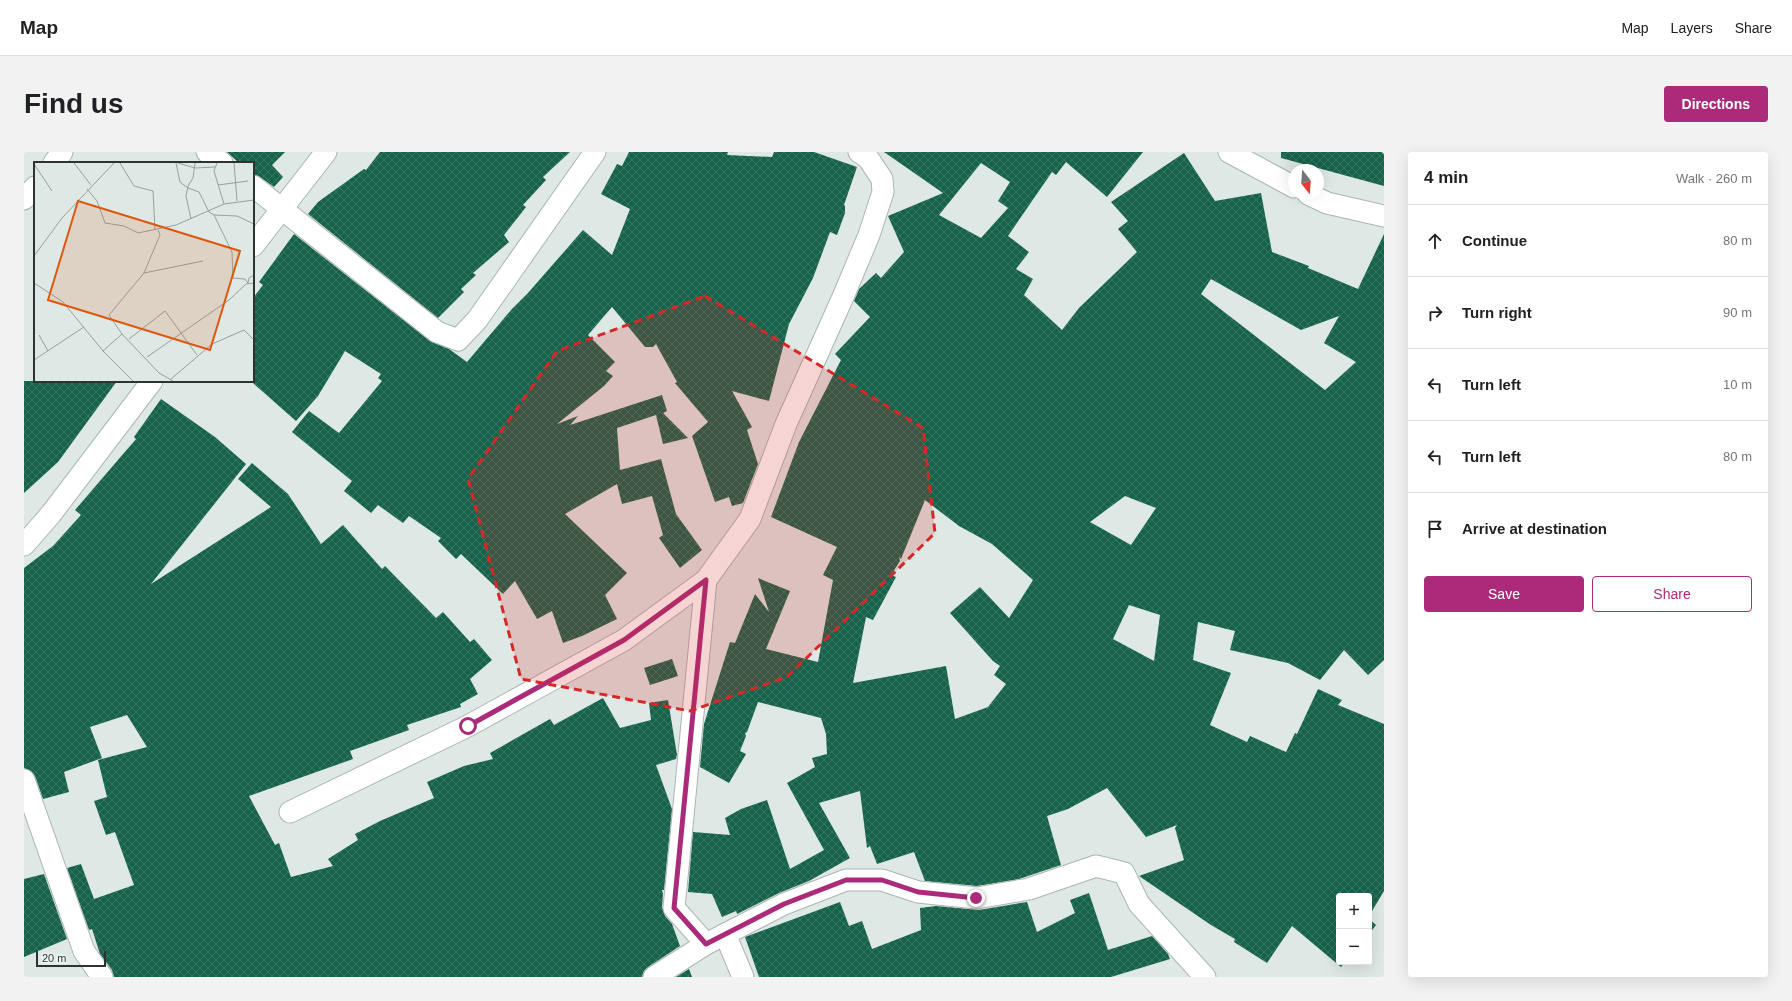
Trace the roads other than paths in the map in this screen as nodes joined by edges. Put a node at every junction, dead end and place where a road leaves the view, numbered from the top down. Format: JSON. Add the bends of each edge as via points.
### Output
{"nodes":[{"id":1,"x":62,"y":152,"type":"edge"},
{"id":2,"x":207,"y":152,"type":"edge"},
{"id":3,"x":326,"y":152,"type":"edge"},
{"id":4,"x":595,"y":152,"type":"edge"},
{"id":5,"x":859,"y":152,"type":"edge"},
{"id":6,"x":1229,"y":152,"type":"edge"},
{"id":7,"x":55,"y":162,"type":"edge"},
{"id":8,"x":221,"y":162,"type":"edge"},
{"id":9,"x":1288,"y":184,"type":"edge"},
{"id":10,"x":254,"y":187,"type":"edge"},
{"id":11,"x":34,"y":188,"type":"edge"},
{"id":12,"x":24,"y":199,"type":"edge"},
{"id":13,"x":1321,"y":200,"type":"edge"},
{"id":14,"x":282,"y":207,"type":"junction"},
{"id":15,"x":1384,"y":216,"type":"edge"},
{"id":16,"x":254,"y":245,"type":"edge"},
{"id":17,"x":151,"y":382,"type":"edge"},
{"id":18,"x":24,"y":545,"type":"edge"},
{"id":19,"x":706,"y":580,"type":"junction"},
{"id":20,"x":24,"y":780,"type":"edge"},
{"id":21,"x":290,"y":812,"type":"dead end"},
{"id":22,"x":725,"y":934,"type":"junction"},
{"id":23,"x":706,"y":944,"type":"junction"},
{"id":24,"x":102,"y":977,"type":"edge"},
{"id":25,"x":654,"y":977,"type":"edge"},
{"id":26,"x":743,"y":977,"type":"edge"},
{"id":27,"x":1205,"y":977,"type":"edge"}],
"edges":[{"from":1,"to":7,"type":"street"},
{"from":2,"to":8,"type":"street"},
{"from":3,"to":14,"type":"street"},
{"from":4,"to":14,"type":"street","via":[[477,320],[458,340],[437,332]]},
{"from":5,"to":19,"type":"street","via":[[868,158],[882,179],[883,192],[868,235],[786,424],[750,519]]},
{"from":6,"to":9,"type":"street"},
{"from":10,"to":14,"type":"street"},
{"from":11,"to":12,"type":"street"},
{"from":13,"to":15,"type":"street"},
{"from":14,"to":16,"type":"street"},
{"from":17,"to":18,"type":"street","via":[[51,514]]},
{"from":19,"to":21,"type":"street","via":[[624,640],[468,726]]},
{"from":19,"to":23,"type":"street","via":[[674,908]]},
{"from":20,"to":24,"type":"street","via":[[84,952]]},
{"from":22,"to":23,"type":"street"},
{"from":22,"to":26,"type":"street"},
{"from":22,"to":27,"type":"street","via":[[784,904],[846,880],[882,880],[918,892],[976,898],[1029,889],[1096,866],[1124,873],[1139,904]]},
{"from":23,"to":25,"type":"street"}]}
